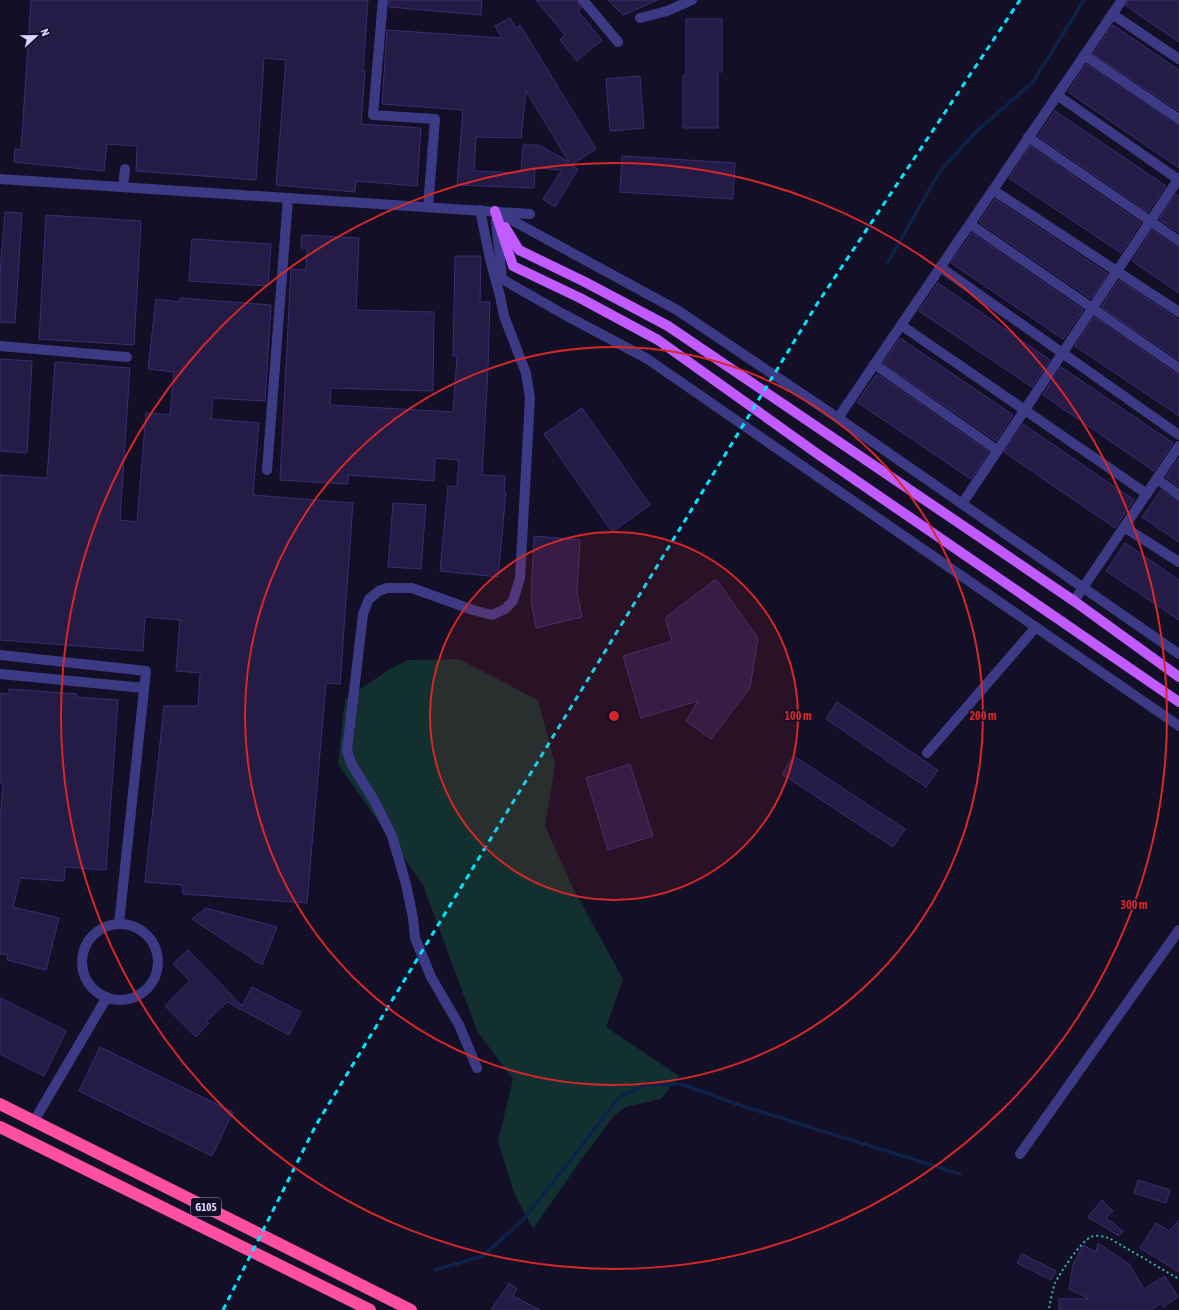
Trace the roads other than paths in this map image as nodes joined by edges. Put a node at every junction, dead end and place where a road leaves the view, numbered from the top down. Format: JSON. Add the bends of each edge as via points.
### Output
{"nodes":[{"id":1,"x":383,"y":0,"type":"edge"},
{"id":2,"x":583,"y":0,"type":"edge"},
{"id":3,"x":692,"y":0,"type":"edge"},
{"id":4,"x":1122,"y":0,"type":"edge"},
{"id":5,"x":1112,"y":14,"type":"junction"},
{"id":6,"x":640,"y":18,"type":"dead end"},
{"id":7,"x":618,"y":42,"type":"dead end"},
{"id":8,"x":1084,"y":55,"type":"junction"},
{"id":9,"x":1179,"y":59,"type":"edge"},
{"id":10,"x":1057,"y":95,"type":"junction"},
{"id":11,"x":1179,"y":119,"type":"edge"},
{"id":12,"x":1028,"y":138,"type":"junction"},
{"id":13,"x":125,"y":169,"type":"dead end"},
{"id":14,"x":0,"y":179,"type":"edge"},
{"id":15,"x":1179,"y":179,"type":"edge"},
{"id":16,"x":123,"y":187,"type":"junction"},
{"id":17,"x":993,"y":190,"type":"junction"},
{"id":18,"x":288,"y":198,"type":"junction"},
{"id":19,"x":428,"y":207,"type":"junction"},
{"id":20,"x":480,"y":210,"type":"junction"},
{"id":21,"x":495,"y":211,"type":"junction"},
{"id":22,"x":530,"y":214,"type":"dead end"},
{"id":23,"x":1150,"y":221,"type":"junction"},
{"id":24,"x":970,"y":224,"type":"junction"},
{"id":25,"x":1179,"y":241,"type":"edge"},
{"id":26,"x":940,"y":267,"type":"junction"},
{"id":27,"x":1117,"y":271,"type":"junction"},
{"id":28,"x":1092,"y":308,"type":"junction"},
{"id":29,"x":1179,"y":312,"type":"edge"},
{"id":30,"x":901,"y":325,"type":"junction"},
{"id":31,"x":0,"y":346,"type":"edge"},
{"id":32,"x":1062,"y":353,"type":"junction"},
{"id":33,"x":127,"y":357,"type":"dead end"},
{"id":34,"x":874,"y":364,"type":"junction"},
{"id":35,"x":1179,"y":368,"type":"edge"},
{"id":36,"x":1024,"y":410,"type":"junction"},
{"id":37,"x":838,"y":418,"type":"junction"},
{"id":38,"x":1179,"y":435,"type":"edge"},
{"id":39,"x":1179,"y":446,"type":"edge"},
{"id":40,"x":997,"y":450,"type":"junction"},
{"id":41,"x":267,"y":470,"type":"dead end"},
{"id":42,"x":1157,"y":479,"type":"junction"},
{"id":43,"x":1147,"y":494,"type":"junction"},
{"id":44,"x":1179,"y":494,"type":"edge"},
{"id":45,"x":962,"y":504,"type":"junction"},
{"id":46,"x":1124,"y":527,"type":"junction"},
{"id":47,"x":1179,"y":562,"type":"edge"},
{"id":48,"x":1084,"y":587,"type":"junction"},
{"id":49,"x":1074,"y":601,"type":"junction"},
{"id":50,"x":1036,"y":627,"type":"junction"},
{"id":51,"x":1179,"y":654,"type":"edge"},
{"id":52,"x":0,"y":655,"type":"edge"},
{"id":53,"x":0,"y":674,"type":"edge"},
{"id":54,"x":1179,"y":677,"type":"edge"},
{"id":55,"x":144,"y":688,"type":"junction"},
{"id":56,"x":1179,"y":702,"type":"edge"},
{"id":57,"x":1179,"y":726,"type":"edge"},
{"id":58,"x":927,"y":753,"type":"dead end"},
{"id":59,"x":119,"y":924,"type":"junction"},
{"id":60,"x":1179,"y":930,"type":"edge"},
{"id":61,"x":107,"y":997,"type":"junction"},
{"id":62,"x":477,"y":1068,"type":"dead end"},
{"id":63,"x":0,"y":1104,"type":"edge"},
{"id":64,"x":34,"y":1121,"type":"junction"},
{"id":65,"x":0,"y":1127,"type":"edge"},
{"id":66,"x":1020,"y":1154,"type":"dead end"},
{"id":67,"x":370,"y":1310,"type":"edge"},
{"id":68,"x":411,"y":1310,"type":"edge"}],
"edges":[{"from":1,"to":19,"type":"street","via":[[373,114],[435,119]]},
{"from":2,"to":7,"type":"street"},
{"from":3,"to":6,"type":"street","via":[[667,11]]},
{"from":4,"to":5,"type":"street"},
{"from":5,"to":8,"type":"street"},
{"from":5,"to":9,"type":"street"},
{"from":8,"to":10,"type":"street"},
{"from":8,"to":11,"type":"street"},
{"from":10,"to":12,"type":"street"},
{"from":10,"to":15,"type":"street"},
{"from":12,"to":17,"type":"street"},
{"from":12,"to":23,"type":"street"},
{"from":13,"to":16,"type":"street"},
{"from":14,"to":16,"type":"street"},
{"from":15,"to":23,"type":"street"},
{"from":16,"to":18,"type":"street"},
{"from":17,"to":24,"type":"street"},
{"from":17,"to":27,"type":"street"},
{"from":18,"to":19,"type":"street"},
{"from":18,"to":41,"type":"street"},
{"from":19,"to":20,"type":"street"},
{"from":20,"to":21,"type":"street"},
{"from":20,"to":62,"type":"street","via":[[504,316],[526,373],[530,398],[520,578],[513,601],[505,609],[492,615],[412,588],[387,588],[369,599],[363,614],[347,751],[352,765],[392,836],[406,884],[415,938],[431,977],[459,1025]]},
{"from":21,"to":22,"type":"street"},
{"from":21,"to":37,"type":"street","via":[[677,310]]},
{"from":21,"to":49,"type":"main road","via":[[519,250],[668,326]]},
{"from":21,"to":50,"type":"street","via":[[502,279],[646,358]]},
{"from":21,"to":56,"type":"main road","via":[[513,266],[658,340],[819,455]]},
{"from":23,"to":25,"type":"street"},
{"from":23,"to":27,"type":"street"},
{"from":24,"to":26,"type":"street"},
{"from":24,"to":28,"type":"street"},
{"from":26,"to":30,"type":"street"},
{"from":26,"to":32,"type":"street"},
{"from":27,"to":28,"type":"street"},
{"from":27,"to":29,"type":"street"},
{"from":28,"to":32,"type":"street"},
{"from":28,"to":35,"type":"street"},
{"from":30,"to":34,"type":"street"},
{"from":30,"to":36,"type":"street"},
{"from":31,"to":33,"type":"street"},
{"from":32,"to":36,"type":"street"},
{"from":32,"to":38,"type":"street"},
{"from":34,"to":37,"type":"street"},
{"from":34,"to":40,"type":"street"},
{"from":36,"to":40,"type":"street"},
{"from":36,"to":43,"type":"street"},
{"from":37,"to":45,"type":"street"},
{"from":39,"to":42,"type":"street"},
{"from":40,"to":45,"type":"street"},
{"from":42,"to":43,"type":"street"},
{"from":42,"to":44,"type":"street"},
{"from":43,"to":46,"type":"street"},
{"from":45,"to":48,"type":"street"},
{"from":46,"to":47,"type":"street"},
{"from":46,"to":48,"type":"street"},
{"from":48,"to":49,"type":"street"},
{"from":48,"to":51,"type":"street"},
{"from":49,"to":54,"type":"main road"},
{"from":50,"to":57,"type":"street"},
{"from":50,"to":58,"type":"street"},
{"from":52,"to":55,"type":"street","via":[[146,671]]},
{"from":53,"to":55,"type":"street"},
{"from":55,"to":59,"type":"street"},
{"from":59,"to":61,"type":"street","via":[[97,932],[84,952],[85,976],[92,987]]},
{"from":59,"to":61,"type":"street","via":[[143,932],[152,941],[157,953],[158,966],[155,978],[148,989],[138,996],[126,1000]]},
{"from":60,"to":66,"type":"street"},
{"from":61,"to":64,"type":"street"},
{"from":63,"to":64,"type":"highway","number":"G105"},
{"from":64,"to":68,"type":"highway","number":"G105"},
{"from":65,"to":67,"type":"highway","number":"G105"}]}
